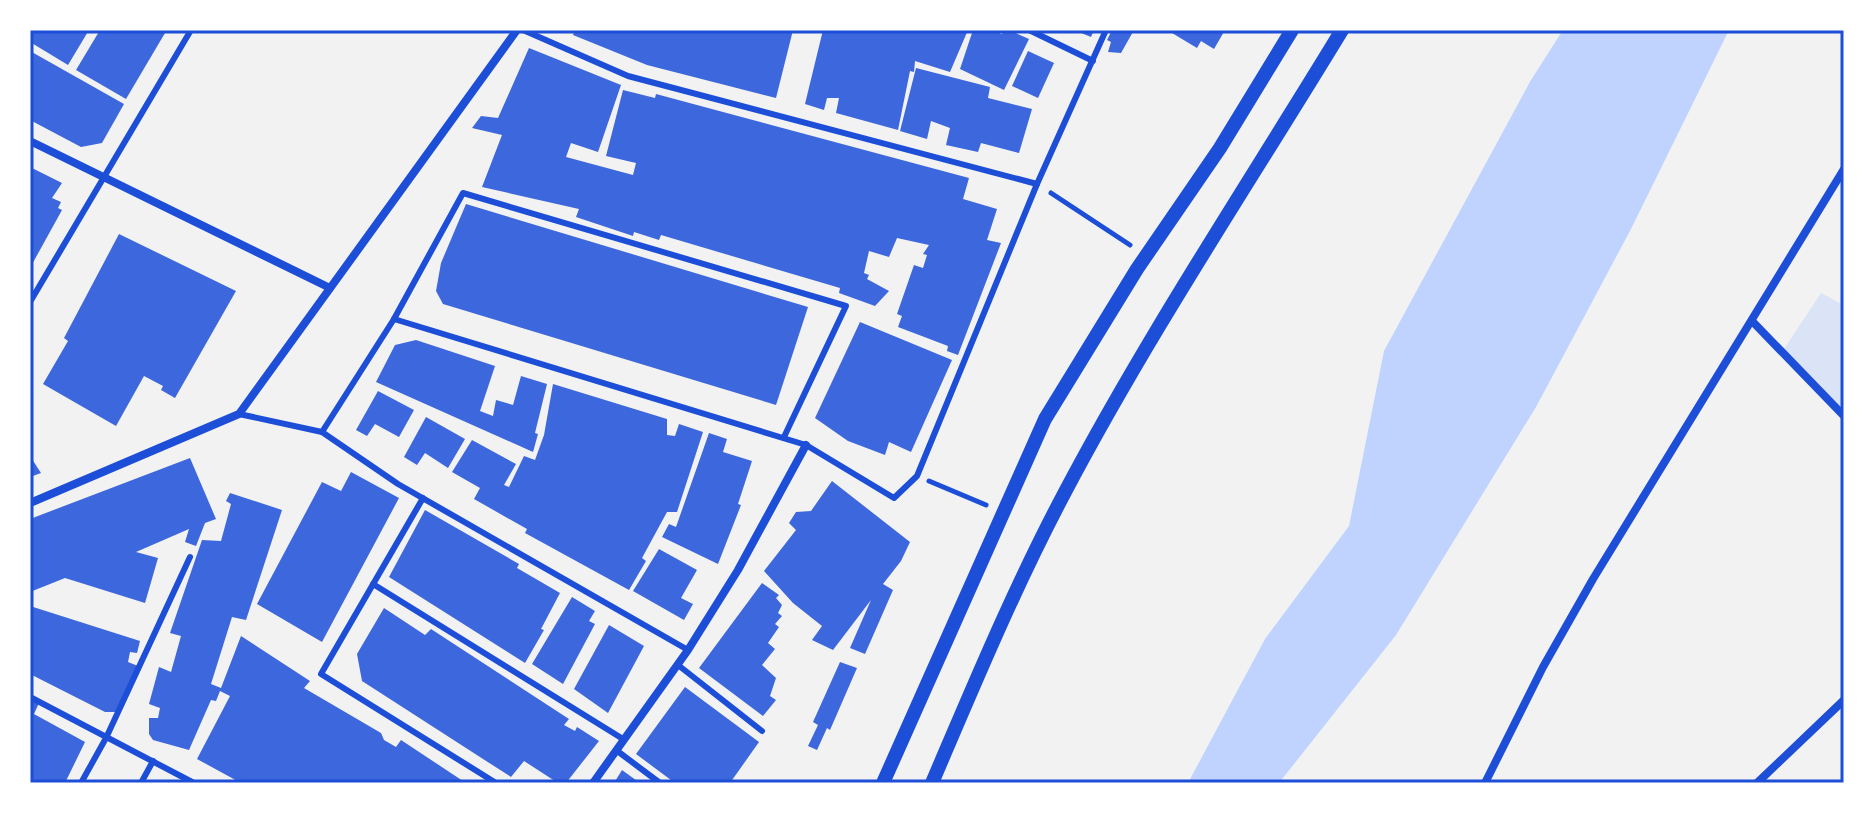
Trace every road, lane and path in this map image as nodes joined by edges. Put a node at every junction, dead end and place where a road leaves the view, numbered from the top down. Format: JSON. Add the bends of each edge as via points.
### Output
{"nodes":[{"id":1,"x":191,"y":30,"type":"edge"},
{"id":2,"x":517,"y":30,"type":"edge"},
{"id":3,"x":523,"y":30,"type":"edge"},
{"id":4,"x":1029,"y":30,"type":"edge"},
{"id":5,"x":1106,"y":30,"type":"edge"},
{"id":6,"x":1292,"y":30,"type":"edge"},
{"id":7,"x":1342,"y":30,"type":"edge"},
{"id":8,"x":1093,"y":61,"type":"junction"},
{"id":9,"x":30,"y":141,"type":"edge"},
{"id":10,"x":1844,"y":169,"type":"edge"},
{"id":11,"x":104,"y":179,"type":"junction"},
{"id":12,"x":1037,"y":184,"type":"junction"},
{"id":13,"x":1147,"y":256,"type":"junction"},
{"id":14,"x":330,"y":288,"type":"junction"},
{"id":15,"x":30,"y":302,"type":"edge"},
{"id":16,"x":394,"y":319,"type":"junction"},
{"id":17,"x":1753,"y":322,"type":"junction"},
{"id":18,"x":239,"y":414,"type":"junction"},
{"id":19,"x":1844,"y":416,"type":"edge"},
{"id":20,"x":322,"y":432,"type":"junction"},
{"id":21,"x":784,"y":437,"type":"junction"},
{"id":22,"x":806,"y":445,"type":"junction"},
{"id":23,"x":917,"y":476,"type":"junction"},
{"id":24,"x":423,"y":498,"type":"junction"},
{"id":25,"x":30,"y":503,"type":"edge"},
{"id":26,"x":1003,"y":512,"type":"junction"},
{"id":27,"x":190,"y":557,"type":"dead end"},
{"id":28,"x":373,"y":584,"type":"junction"},
{"id":29,"x":688,"y":650,"type":"junction"},
{"id":30,"x":678,"y":665,"type":"junction"},
{"id":31,"x":30,"y":697,"type":"edge"},
{"id":32,"x":1844,"y":700,"type":"edge"},
{"id":33,"x":762,"y":731,"type":"dead end"},
{"id":34,"x":106,"y":738,"type":"junction"},
{"id":35,"x":623,"y":739,"type":"junction"},
{"id":36,"x":616,"y":750,"type":"junction"},
{"id":37,"x":153,"y":761,"type":"junction"},
{"id":38,"x":81,"y":783,"type":"edge"},
{"id":39,"x":141,"y":783,"type":"edge"},
{"id":40,"x":194,"y":783,"type":"edge"},
{"id":41,"x":496,"y":783,"type":"edge"},
{"id":42,"x":593,"y":783,"type":"edge"},
{"id":43,"x":660,"y":783,"type":"edge"},
{"id":44,"x":883,"y":783,"type":"edge"},
{"id":45,"x":932,"y":783,"type":"edge"},
{"id":46,"x":1485,"y":783,"type":"edge"},
{"id":47,"x":1757,"y":783,"type":"edge"}],
"edges":[{"from":1,"to":11,"type":"lane"},
{"from":2,"to":14,"type":"street"},
{"from":3,"to":12,"type":"lane","via":[[628,76]]},
{"from":4,"to":8,"type":"lane"},
{"from":5,"to":8,"type":"lane"},
{"from":6,"to":13,"type":"street"},
{"from":7,"to":45,"type":"street","via":[[1184,285],[1066,490]]},
{"from":8,"to":12,"type":"lane"},
{"from":9,"to":11,"type":"street"},
{"from":10,"to":17,"type":"street"},
{"from":11,"to":14,"type":"street"},
{"from":11,"to":15,"type":"lane"},
{"from":12,"to":13,"type":"path"},
{"from":12,"to":23,"type":"lane"},
{"from":13,"to":26,"type":"street","via":[[1045,419]]},
{"from":14,"to":18,"type":"street"},
{"from":16,"to":20,"type":"lane"},
{"from":16,"to":21,"type":"lane"},
{"from":16,"to":21,"type":"lane","via":[[463,193],[846,306]]},
{"from":17,"to":19,"type":"street"},
{"from":17,"to":46,"type":"street","via":[[1593,579]]},
{"from":18,"to":20,"type":"lane"},
{"from":18,"to":25,"type":"street"},
{"from":20,"to":24,"type":"lane"},
{"from":21,"to":22,"type":"lane"},
{"from":22,"to":23,"type":"lane","via":[[894,498]]},
{"from":22,"to":29,"type":"street"},
{"from":23,"to":26,"type":"path"},
{"from":24,"to":28,"type":"lane"},
{"from":24,"to":29,"type":"lane"},
{"from":26,"to":44,"type":"street"},
{"from":27,"to":34,"type":"lane"},
{"from":28,"to":35,"type":"lane"},
{"from":28,"to":41,"type":"lane","via":[[321,674]]},
{"from":29,"to":30,"type":"street"},
{"from":30,"to":33,"type":"lane"},
{"from":30,"to":35,"type":"street"},
{"from":31,"to":34,"type":"lane"},
{"from":32,"to":47,"type":"street"},
{"from":34,"to":37,"type":"lane"},
{"from":34,"to":38,"type":"lane"},
{"from":35,"to":36,"type":"street"},
{"from":36,"to":42,"type":"street"},
{"from":36,"to":43,"type":"lane"},
{"from":37,"to":39,"type":"lane"},
{"from":37,"to":40,"type":"lane"}]}
